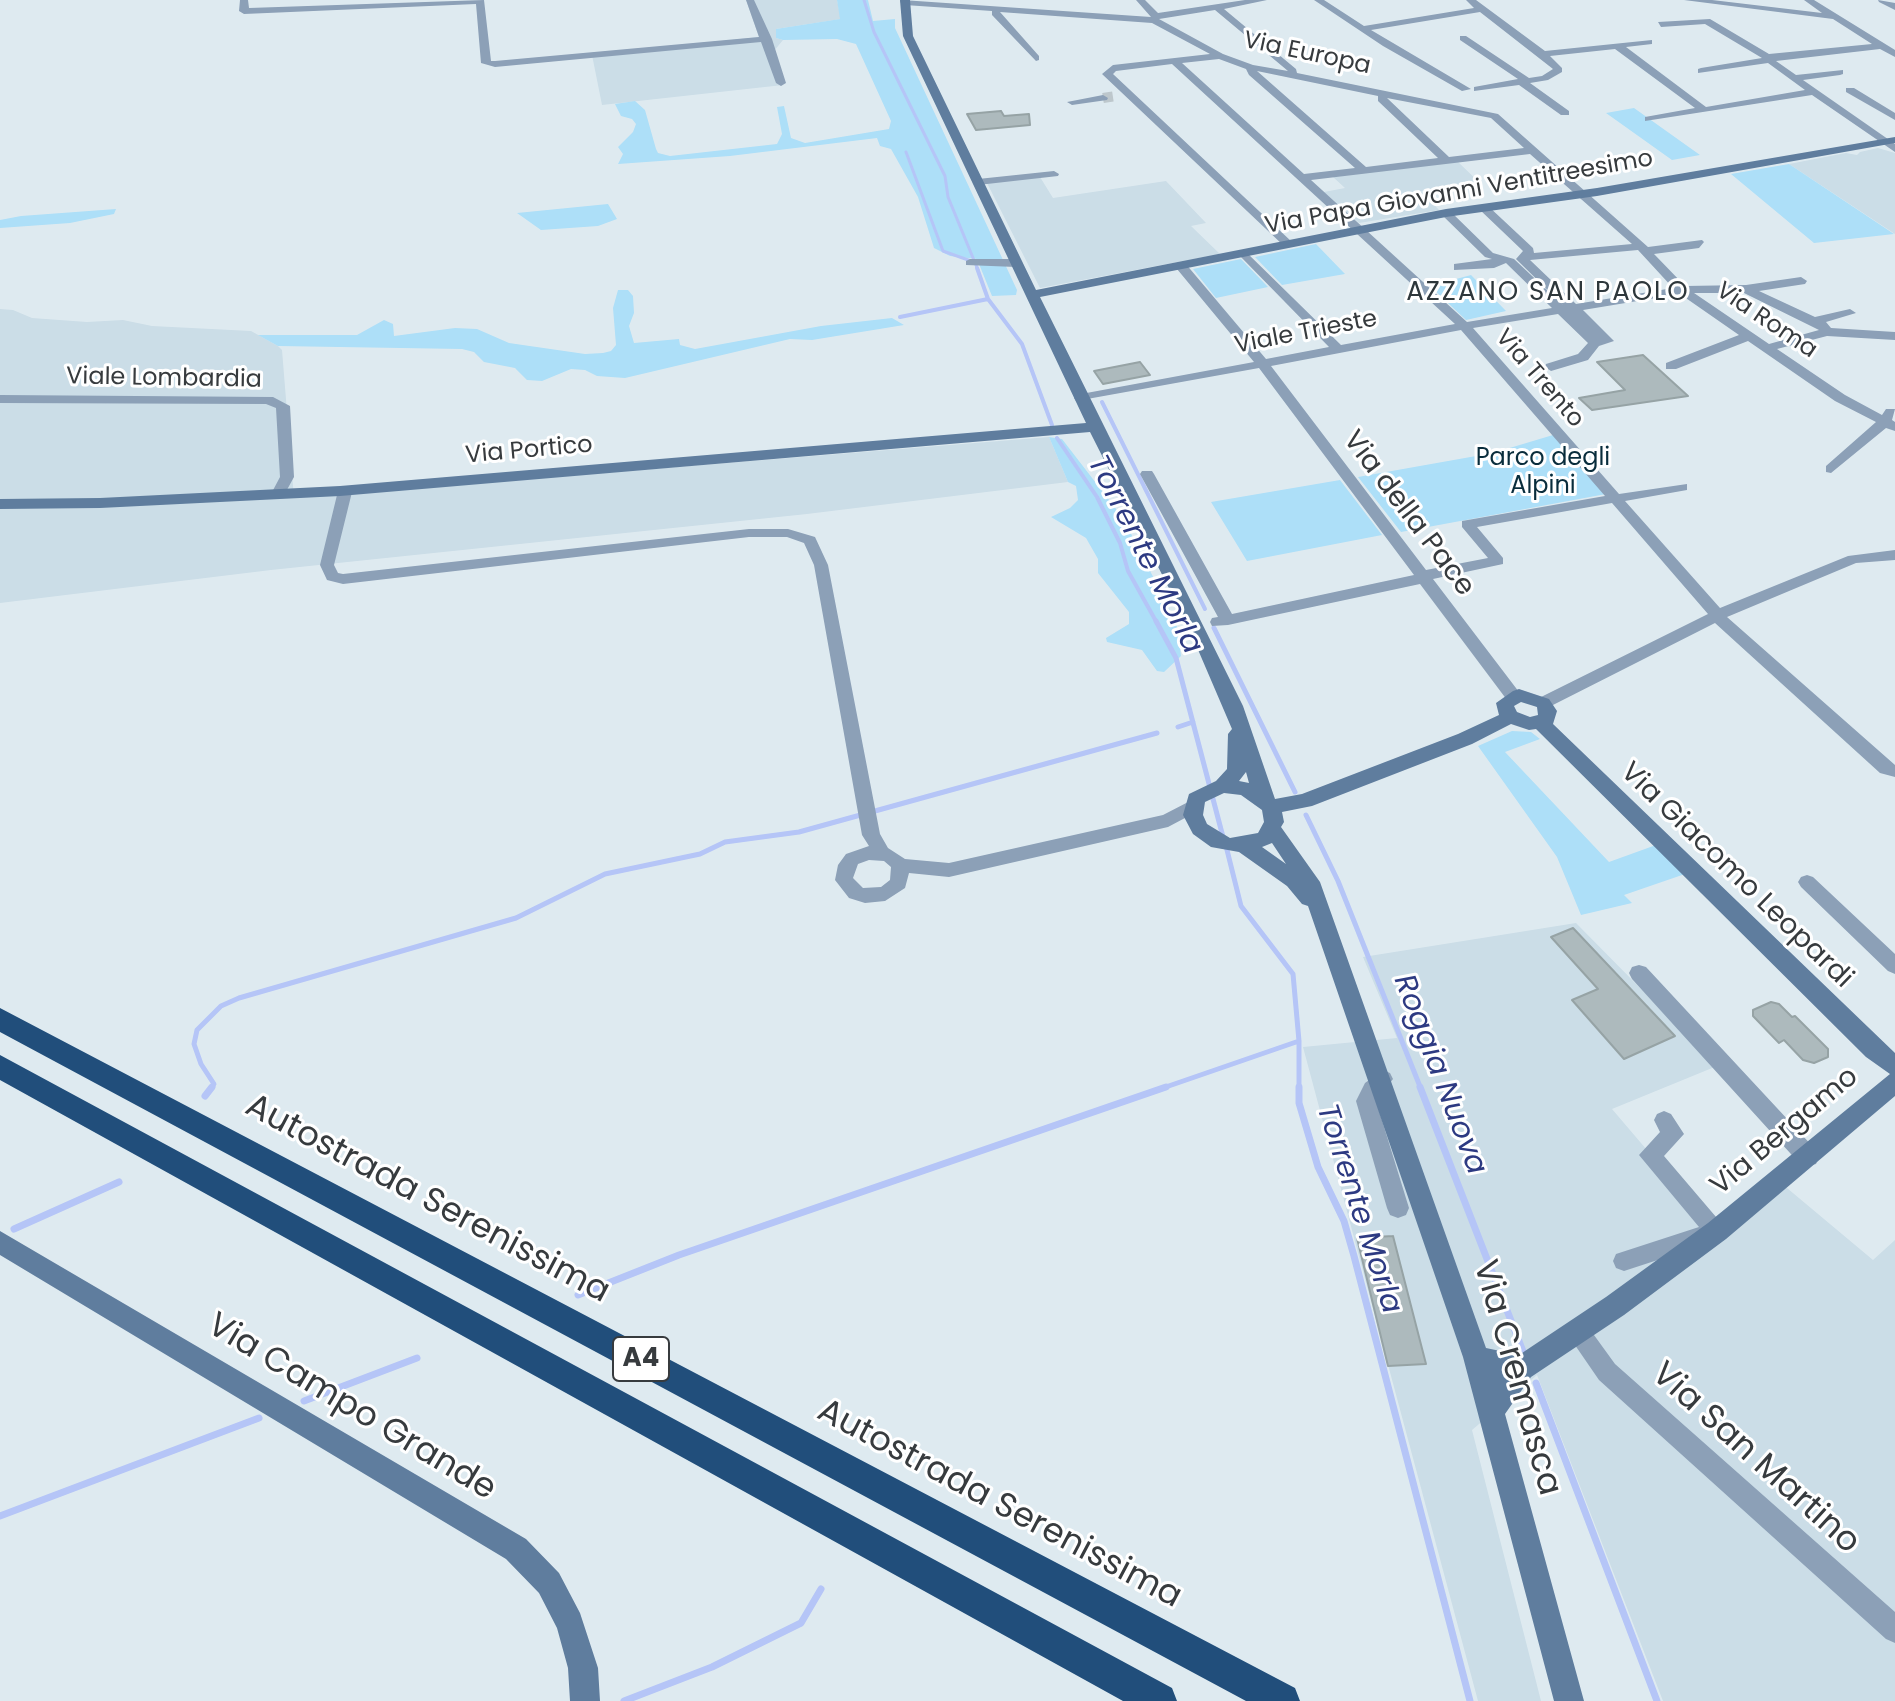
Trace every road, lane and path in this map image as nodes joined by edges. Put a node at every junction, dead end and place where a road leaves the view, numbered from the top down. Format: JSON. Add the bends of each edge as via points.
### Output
{"nodes":[{"id":1,"x":244,"y":0,"type":"edge"},
{"id":2,"x":750,"y":0,"type":"edge"},
{"id":3,"x":1076,"y":0,"type":"edge"},
{"id":4,"x":1140,"y":0,"type":"edge"},
{"id":5,"x":1263,"y":0,"type":"edge"},
{"id":6,"x":1318,"y":0,"type":"edge"},
{"id":7,"x":1470,"y":0,"type":"edge"},
{"id":8,"x":1688,"y":0,"type":"edge"},
{"id":9,"x":1808,"y":0,"type":"edge"},
{"id":10,"x":1882,"y":0,"type":"edge"},
{"id":11,"x":905,"y":1,"type":"edge"},
{"id":12,"x":1217,"y":7,"type":"junction"},
{"id":13,"x":1895,"y":7,"type":"edge"},
{"id":14,"x":1482,"y":9,"type":"junction"},
{"id":15,"x":997,"y":10,"type":"junction"},
{"id":16,"x":1086,"y":15,"type":"junction"},
{"id":17,"x":1836,"y":17,"type":"junction"},
{"id":18,"x":1155,"y":18,"type":"junction"},
{"id":19,"x":1661,"y":24,"type":"dead end"},
{"id":20,"x":1362,"y":29,"type":"junction"},
{"id":21,"x":1463,"y":38,"type":"dead end"},
{"id":22,"x":767,"y":39,"type":"junction"},
{"id":23,"x":1649,"y":42,"type":"dead end"},
{"id":24,"x":1203,"y":46,"type":"junction"},
{"id":25,"x":1618,"y":46,"type":"junction"},
{"id":26,"x":1880,"y":46,"type":"junction"},
{"id":27,"x":1543,"y":54,"type":"junction"},
{"id":28,"x":1895,"y":54,"type":"edge"},
{"id":29,"x":1220,"y":56,"type":"junction"},
{"id":30,"x":1036,"y":58,"type":"dead end"},
{"id":31,"x":1186,"y":58,"type":"junction"},
{"id":32,"x":1173,"y":60,"type":"junction"},
{"id":33,"x":1775,"y":61,"type":"junction"},
{"id":34,"x":1251,"y":67,"type":"junction"},
{"id":35,"x":1701,"y":71,"type":"dead end"},
{"id":36,"x":1840,"y":72,"type":"dead end"},
{"id":37,"x":1292,"y":75,"type":"junction"},
{"id":38,"x":1366,"y":77,"type":"dead end"},
{"id":39,"x":1793,"y":78,"type":"junction"},
{"id":40,"x":1524,"y":81,"type":"junction"},
{"id":41,"x":781,"y":83,"type":"dead end"},
{"id":42,"x":1850,"y":90,"type":"dead end"},
{"id":43,"x":1473,"y":91,"type":"junction"},
{"id":44,"x":1813,"y":92,"type":"junction"},
{"id":45,"x":1387,"y":94,"type":"junction"},
{"id":46,"x":1103,"y":98,"type":"tunnel mouth"},
{"id":47,"x":1072,"y":102,"type":"dead end"},
{"id":48,"x":1704,"y":110,"type":"junction"},
{"id":49,"x":1482,"y":112,"type":"junction"},
{"id":50,"x":1565,"y":113,"type":"dead end"},
{"id":51,"x":1895,"y":117,"type":"edge"},
{"id":52,"x":1649,"y":119,"type":"dead end"},
{"id":53,"x":1891,"y":144,"type":"edge"},
{"id":54,"x":1533,"y":150,"type":"junction"},
{"id":55,"x":1445,"y":159,"type":"junction"},
{"id":56,"x":1363,"y":170,"type":"junction"},
{"id":57,"x":1054,"y":174,"type":"dead end"},
{"id":58,"x":1301,"y":178,"type":"junction"},
{"id":59,"x":978,"y":182,"type":"junction"},
{"id":60,"x":1582,"y":194,"type":"junction"},
{"id":61,"x":1483,"y":207,"type":"junction"},
{"id":62,"x":1446,"y":213,"type":"junction"},
{"id":63,"x":1359,"y":230,"type":"junction"},
{"id":64,"x":1672,"y":236,"type":"dead end"},
{"id":65,"x":1698,"y":242,"type":"dead end"},
{"id":66,"x":1288,"y":244,"type":"junction"},
{"id":67,"x":1642,"y":246,"type":"junction"},
{"id":68,"x":1244,"y":254,"type":"junction"},
{"id":69,"x":1513,"y":256,"type":"junction"},
{"id":70,"x":970,"y":263,"type":"dead end"},
{"id":71,"x":1016,"y":263,"type":"junction"},
{"id":72,"x":1181,"y":266,"type":"junction"},
{"id":73,"x":1458,"y":267,"type":"dead end"},
{"id":74,"x":1801,"y":281,"type":"dead end"},
{"id":75,"x":1746,"y":289,"type":"junction"},
{"id":76,"x":1682,"y":290,"type":"junction"},
{"id":77,"x":1032,"y":295,"type":"junction"},
{"id":78,"x":1567,"y":309,"type":"junction"},
{"id":79,"x":1850,"y":313,"type":"dead end"},
{"id":80,"x":1814,"y":321,"type":"junction"},
{"id":81,"x":1464,"y":326,"type":"junction"},
{"id":82,"x":1827,"y":332,"type":"junction"},
{"id":83,"x":1748,"y":336,"type":"junction"},
{"id":84,"x":1895,"y":336,"type":"edge"},
{"id":85,"x":1602,"y":342,"type":"junction"},
{"id":86,"x":1627,"y":344,"type":"dead end"},
{"id":87,"x":1767,"y":348,"type":"junction"},
{"id":88,"x":1338,"y":349,"type":"junction"},
{"id":89,"x":1262,"y":363,"type":"junction"},
{"id":90,"x":1671,"y":366,"type":"dead end"},
{"id":91,"x":1551,"y":367,"type":"dead end"},
{"id":92,"x":0,"y":399,"type":"edge"},
{"id":93,"x":1084,"y":403,"type":"junction"},
{"id":94,"x":1892,"y":418,"type":"edge"},
{"id":95,"x":1095,"y":427,"type":"junction"},
{"id":96,"x":1062,"y":430,"type":"junction"},
{"id":97,"x":1831,"y":469,"type":"dead end"},
{"id":98,"x":1147,"y":474,"type":"dead end"},
{"id":99,"x":1682,"y":487,"type":"dead end"},
{"id":100,"x":340,"y":491,"type":"junction"},
{"id":101,"x":278,"y":494,"type":"junction"},
{"id":102,"x":1614,"y":497,"type":"junction"},
{"id":103,"x":0,"y":504,"type":"edge"},
{"id":104,"x":1895,"y":555,"type":"edge"},
{"id":105,"x":1423,"y":577,"type":"junction"},
{"id":106,"x":1718,"y":615,"type":"junction"},
{"id":107,"x":1513,"y":696,"type":"junction"},
{"id":108,"x":1234,"y":706,"type":"junction"},
{"id":109,"x":1542,"y":713,"type":"junction"},
{"id":110,"x":1510,"y":717,"type":"junction"},
{"id":111,"x":1895,"y":771,"type":"edge"},
{"id":112,"x":1207,"y":799,"type":"junction"},
{"id":113,"x":1270,"y":814,"type":"junction"},
{"id":114,"x":868,"y":820,"type":"junction"},
{"id":115,"x":1230,"y":844,"type":"junction"},
{"id":116,"x":882,"y":853,"type":"junction"},
{"id":117,"x":861,"y":854,"type":"junction"},
{"id":118,"x":900,"y":874,"type":"junction"},
{"id":119,"x":1807,"y":882,"type":"dead end"},
{"id":120,"x":1317,"y":907,"type":"junction"},
{"id":121,"x":1895,"y":966,"type":"edge"},
{"id":122,"x":1639,"y":973,"type":"dead end"},
{"id":123,"x":0,"y":1019,"type":"edge"},
{"id":124,"x":1895,"y":1066,"type":"edge"},
{"id":125,"x":0,"y":1067,"type":"edge"},
{"id":126,"x":1383,"y":1079,"type":"junction"},
{"id":127,"x":1895,"y":1082,"type":"edge"},
{"id":128,"x":1664,"y":1120,"type":"dead end"},
{"id":129,"x":1808,"y":1157,"type":"junction"},
{"id":130,"x":1398,"y":1208,"type":"dead end"},
{"id":131,"x":1717,"y":1231,"type":"junction"},
{"id":132,"x":0,"y":1242,"type":"edge"},
{"id":133,"x":1624,"y":1261,"type":"dead end"},
{"id":134,"x":1578,"y":1332,"type":"junction"},
{"id":135,"x":1476,"y":1357,"type":"junction"},
{"id":136,"x":1522,"y":1368,"type":"junction"},
{"id":137,"x":1491,"y":1413,"type":"junction"},
{"id":138,"x":1895,"y":1630,"type":"edge"},
{"id":139,"x":585,"y":1701,"type":"edge"},
{"id":140,"x":1159,"y":1701,"type":"edge"},
{"id":141,"x":1282,"y":1701,"type":"edge"},
{"id":142,"x":1569,"y":1701,"type":"edge"}],
"edges":[{"from":1,"to":22,"type":"street","via":[[244,11],[480,1],[486,63],[495,64]]},
{"from":2,"to":22,"type":"street"},
{"from":3,"to":16,"type":"street"},
{"from":4,"to":18,"type":"street"},
{"from":5,"to":12,"type":"street"},
{"from":6,"to":20,"type":"street"},
{"from":7,"to":14,"type":"street"},
{"from":8,"to":17,"type":"street"},
{"from":9,"to":17,"type":"street"},
{"from":10,"to":13,"type":"street"},
{"from":11,"to":15,"type":"street","name":"Via Europa"},
{"from":11,"to":59,"type":"main road","name":"Via Cremasca","via":[[908,36]]},
{"from":12,"to":18,"type":"street"},
{"from":12,"to":37,"type":"street"},
{"from":14,"to":20,"type":"street"},
{"from":14,"to":27,"type":"street"},
{"from":15,"to":16,"type":"street","name":"Via Europa"},
{"from":15,"to":30,"type":"street"},
{"from":16,"to":18,"type":"street","name":"Via Europa"},
{"from":17,"to":26,"type":"street"},
{"from":18,"to":24,"type":"street","name":"Via Europa"},
{"from":19,"to":33,"type":"street","via":[[1707,21]]},
{"from":20,"to":43,"type":"street","via":[[1454,85]]},
{"from":21,"to":40,"type":"street"},
{"from":22,"to":41,"type":"street"},
{"from":23,"to":25,"type":"street"},
{"from":24,"to":29,"type":"street","name":"Via Europa"},
{"from":24,"to":31,"type":"street","via":[[1199,54]]},
{"from":25,"to":27,"type":"street"},
{"from":25,"to":48,"type":"street"},
{"from":26,"to":28,"type":"street"},
{"from":26,"to":33,"type":"street"},
{"from":27,"to":40,"type":"street","via":[[1559,70]]},
{"from":29,"to":31,"type":"street"},
{"from":29,"to":34,"type":"street","name":"Via Europa"},
{"from":31,"to":32,"type":"street"},
{"from":32,"to":58,"type":"street","name":"Via Trento"},
{"from":32,"to":66,"type":"street","via":[[1107,74],[1122,95]]},
{"from":33,"to":35,"type":"street"},
{"from":33,"to":39,"type":"street"},
{"from":34,"to":37,"type":"street","name":"Via Europa"},
{"from":34,"to":56,"type":"street"},
{"from":36,"to":39,"type":"street"},
{"from":37,"to":45,"type":"street","name":"Via Europa"},
{"from":38,"to":45,"type":"street"},
{"from":39,"to":44,"type":"street"},
{"from":40,"to":43,"type":"street"},
{"from":40,"to":50,"type":"street"},
{"from":42,"to":51,"type":"street"},
{"from":43,"to":49,"type":"street"},
{"from":44,"to":48,"type":"street"},
{"from":44,"to":53,"type":"street"},
{"from":45,"to":49,"type":"street","name":"Via Europa"},
{"from":45,"to":55,"type":"street","via":[[1382,99]]},
{"from":46,"to":47,"type":"street"},
{"from":48,"to":52,"type":"street"},
{"from":49,"to":54,"type":"street","name":"Via Europa"},
{"from":53,"to":60,"type":"main road","name":"Via Papa Giovanni Ventitreesimo"},
{"from":54,"to":55,"type":"street"},
{"from":54,"to":60,"type":"street","name":"Via Europa"},
{"from":55,"to":56,"type":"street"},
{"from":56,"to":58,"type":"street"},
{"from":57,"to":59,"type":"street"},
{"from":58,"to":63,"type":"street","name":"Via Trento"},
{"from":59,"to":71,"type":"main road","name":"Via Cremasca"},
{"from":60,"to":61,"type":"main road","name":"Via Papa Giovanni Ventitreesimo"},
{"from":60,"to":67,"type":"street","name":"Via Roma"},
{"from":61,"to":62,"type":"main road","name":"Via Papa Giovanni Ventitreesimo"},
{"from":61,"to":69,"type":"street"},
{"from":62,"to":63,"type":"main road","name":"Via Papa Giovanni Ventitreesimo"},
{"from":62,"to":69,"type":"street"},
{"from":63,"to":66,"type":"main road","name":"Via Papa Giovanni Ventitreesimo"},
{"from":63,"to":81,"type":"street","name":"Via Trento"},
{"from":64,"to":67,"type":"street"},
{"from":65,"to":67,"type":"street"},
{"from":66,"to":68,"type":"main road","name":"Via Papa Giovanni Ventitreesimo"},
{"from":67,"to":69,"type":"street"},
{"from":67,"to":76,"type":"street","name":"Via Roma"},
{"from":68,"to":72,"type":"main road","name":"Via Papa Giovanni Ventitreesimo"},
{"from":68,"to":88,"type":"street"},
{"from":69,"to":73,"type":"street","via":[[1494,264]]},
{"from":69,"to":78,"type":"street"},
{"from":70,"to":71,"type":"street"},
{"from":71,"to":77,"type":"main road","name":"Via Cremasca"},
{"from":72,"to":77,"type":"main road","name":"Via Papa Giovanni Ventitreesimo"},
{"from":72,"to":89,"type":"street","name":"Via della Pace"},
{"from":74,"to":75,"type":"street","name":"Viale Trieste"},
{"from":75,"to":76,"type":"street","name":"Viale Trieste"},
{"from":75,"to":80,"type":"street"},
{"from":76,"to":78,"type":"street","name":"Viale Trieste"},
{"from":76,"to":83,"type":"street","name":"Via Roma"},
{"from":77,"to":93,"type":"main road","name":"Via Cremasca"},
{"from":78,"to":81,"type":"street","name":"Viale Trieste"},
{"from":78,"to":85,"type":"street"},
{"from":79,"to":80,"type":"street"},
{"from":80,"to":82,"type":"street"},
{"from":81,"to":88,"type":"street","name":"Viale Trieste"},
{"from":81,"to":102,"type":"street","name":"Via Trento"},
{"from":82,"to":84,"type":"street"},
{"from":82,"to":87,"type":"street"},
{"from":83,"to":87,"type":"street","name":"Via Roma"},
{"from":83,"to":90,"type":"street"},
{"from":85,"to":86,"type":"street"},
{"from":85,"to":91,"type":"street","via":[[1583,357]]},
{"from":87,"to":94,"type":"street","name":"Via Roma","via":[[1840,398]]},
{"from":88,"to":89,"type":"street","name":"Viale Trieste"},
{"from":89,"to":93,"type":"street","name":"Viale Trieste"},
{"from":89,"to":105,"type":"street","name":"Via della Pace"},
{"from":92,"to":101,"type":"street","name":"Viale Lombardia","via":[[268,400],[283,406],[287,477]]},
{"from":93,"to":95,"type":"main road","name":"Via Cremasca"},
{"from":93,"to":96,"type":"main road","via":[[1074,424]]},
{"from":94,"to":97,"type":"street"},
{"from":95,"to":96,"type":"main road","name":"Via Portico"},
{"from":95,"to":108,"type":"main road","name":"Via Cremasca"},
{"from":96,"to":100,"type":"main road","name":"Via Portico"},
{"from":98,"to":105,"type":"street","via":[[1223,621]]},
{"from":99,"to":102,"type":"street"},
{"from":100,"to":101,"type":"main road","name":"Via Portico"},
{"from":100,"to":114,"type":"street","via":[[345,492],[327,565],[332,577],[343,579],[749,533],[788,533],[810,540],[821,565]]},
{"from":101,"to":103,"type":"main road","name":"Via Portico"},
{"from":102,"to":105,"type":"street","via":[[1467,524],[1498,561]]},
{"from":102,"to":106,"type":"street","name":"Via Trento"},
{"from":104,"to":106,"type":"street","via":[[1853,559]]},
{"from":105,"to":107,"type":"street","name":"Via della Pace"},
{"from":106,"to":109,"type":"street"},
{"from":106,"to":111,"type":"street","name":"Via Trento","via":[[1886,769]]},
{"from":107,"to":109,"type":"main road","via":[[1530,696]]},
{"from":107,"to":110,"type":"main road","via":[[1504,705]]},
{"from":108,"to":112,"type":"main road","name":"Via Cremasca","via":[[1237,771]]},
{"from":108,"to":113,"type":"main road","name":"Via Cremasca"},
{"from":109,"to":110,"type":"main road","via":[[1525,724]]},
{"from":109,"to":124,"type":"main road","name":"Via Giacomo Leopardi"},
{"from":110,"to":113,"type":"main road"},
{"from":112,"to":113,"type":"main road","via":[[1244,788]]},
{"from":112,"to":115,"type":"main road","name":"Via Cremasca"},
{"from":112,"to":118,"type":"street","via":[[1168,820],[949,870]]},
{"from":113,"to":115,"type":"main road","via":[[1259,842]]},
{"from":113,"to":120,"type":"main road","name":"Via Cremasca","via":[[1310,882]]},
{"from":114,"to":116,"type":"street"},
{"from":114,"to":117,"type":"street"},
{"from":115,"to":120,"type":"main road","name":"Via Cremasca","via":[[1294,880]]},
{"from":116,"to":117,"type":"street"},
{"from":116,"to":118,"type":"street"},
{"from":117,"to":118,"type":"street","via":[[844,873],[856,893],[885,894]]},
{"from":119,"to":121,"type":"street"},
{"from":120,"to":126,"type":"main road","name":"Via Cremasca"},
{"from":122,"to":129,"type":"street"},
{"from":123,"to":141,"type":"highway","name":"Autostrada Serenissima","number":"A4"},
{"from":125,"to":140,"type":"highway","number":"A4"},
{"from":126,"to":130,"type":"street","via":[[1366,1101]]},
{"from":126,"to":135,"type":"main road","name":"Via Cremasca"},
{"from":127,"to":129,"type":"main road","name":"Via Bergamo"},
{"from":128,"to":131,"type":"street","name":"Via Bergamo","via":[[1673,1134],[1650,1155]]},
{"from":129,"to":131,"type":"main road","name":"Via Bergamo"},
{"from":131,"to":133,"type":"street","name":"Via Bergamo"},
{"from":131,"to":134,"type":"main road","name":"Via Bergamo"},
{"from":132,"to":139,"type":"main road","name":"Via Campo Grande","via":[[516,1549],[549,1583],[570,1623],[583,1668]]},
{"from":134,"to":136,"type":"main road","name":"Via Bergamo"},
{"from":134,"to":138,"type":"street","name":"Via San Martino","via":[[1607,1372]]},
{"from":135,"to":136,"type":"main road"},
{"from":135,"to":137,"type":"main road","name":"Via Cremasca"},
{"from":136,"to":137,"type":"main road","name":"Via Bergamo"},
{"from":137,"to":142,"type":"main road","name":"Via Cremasca"}]}
